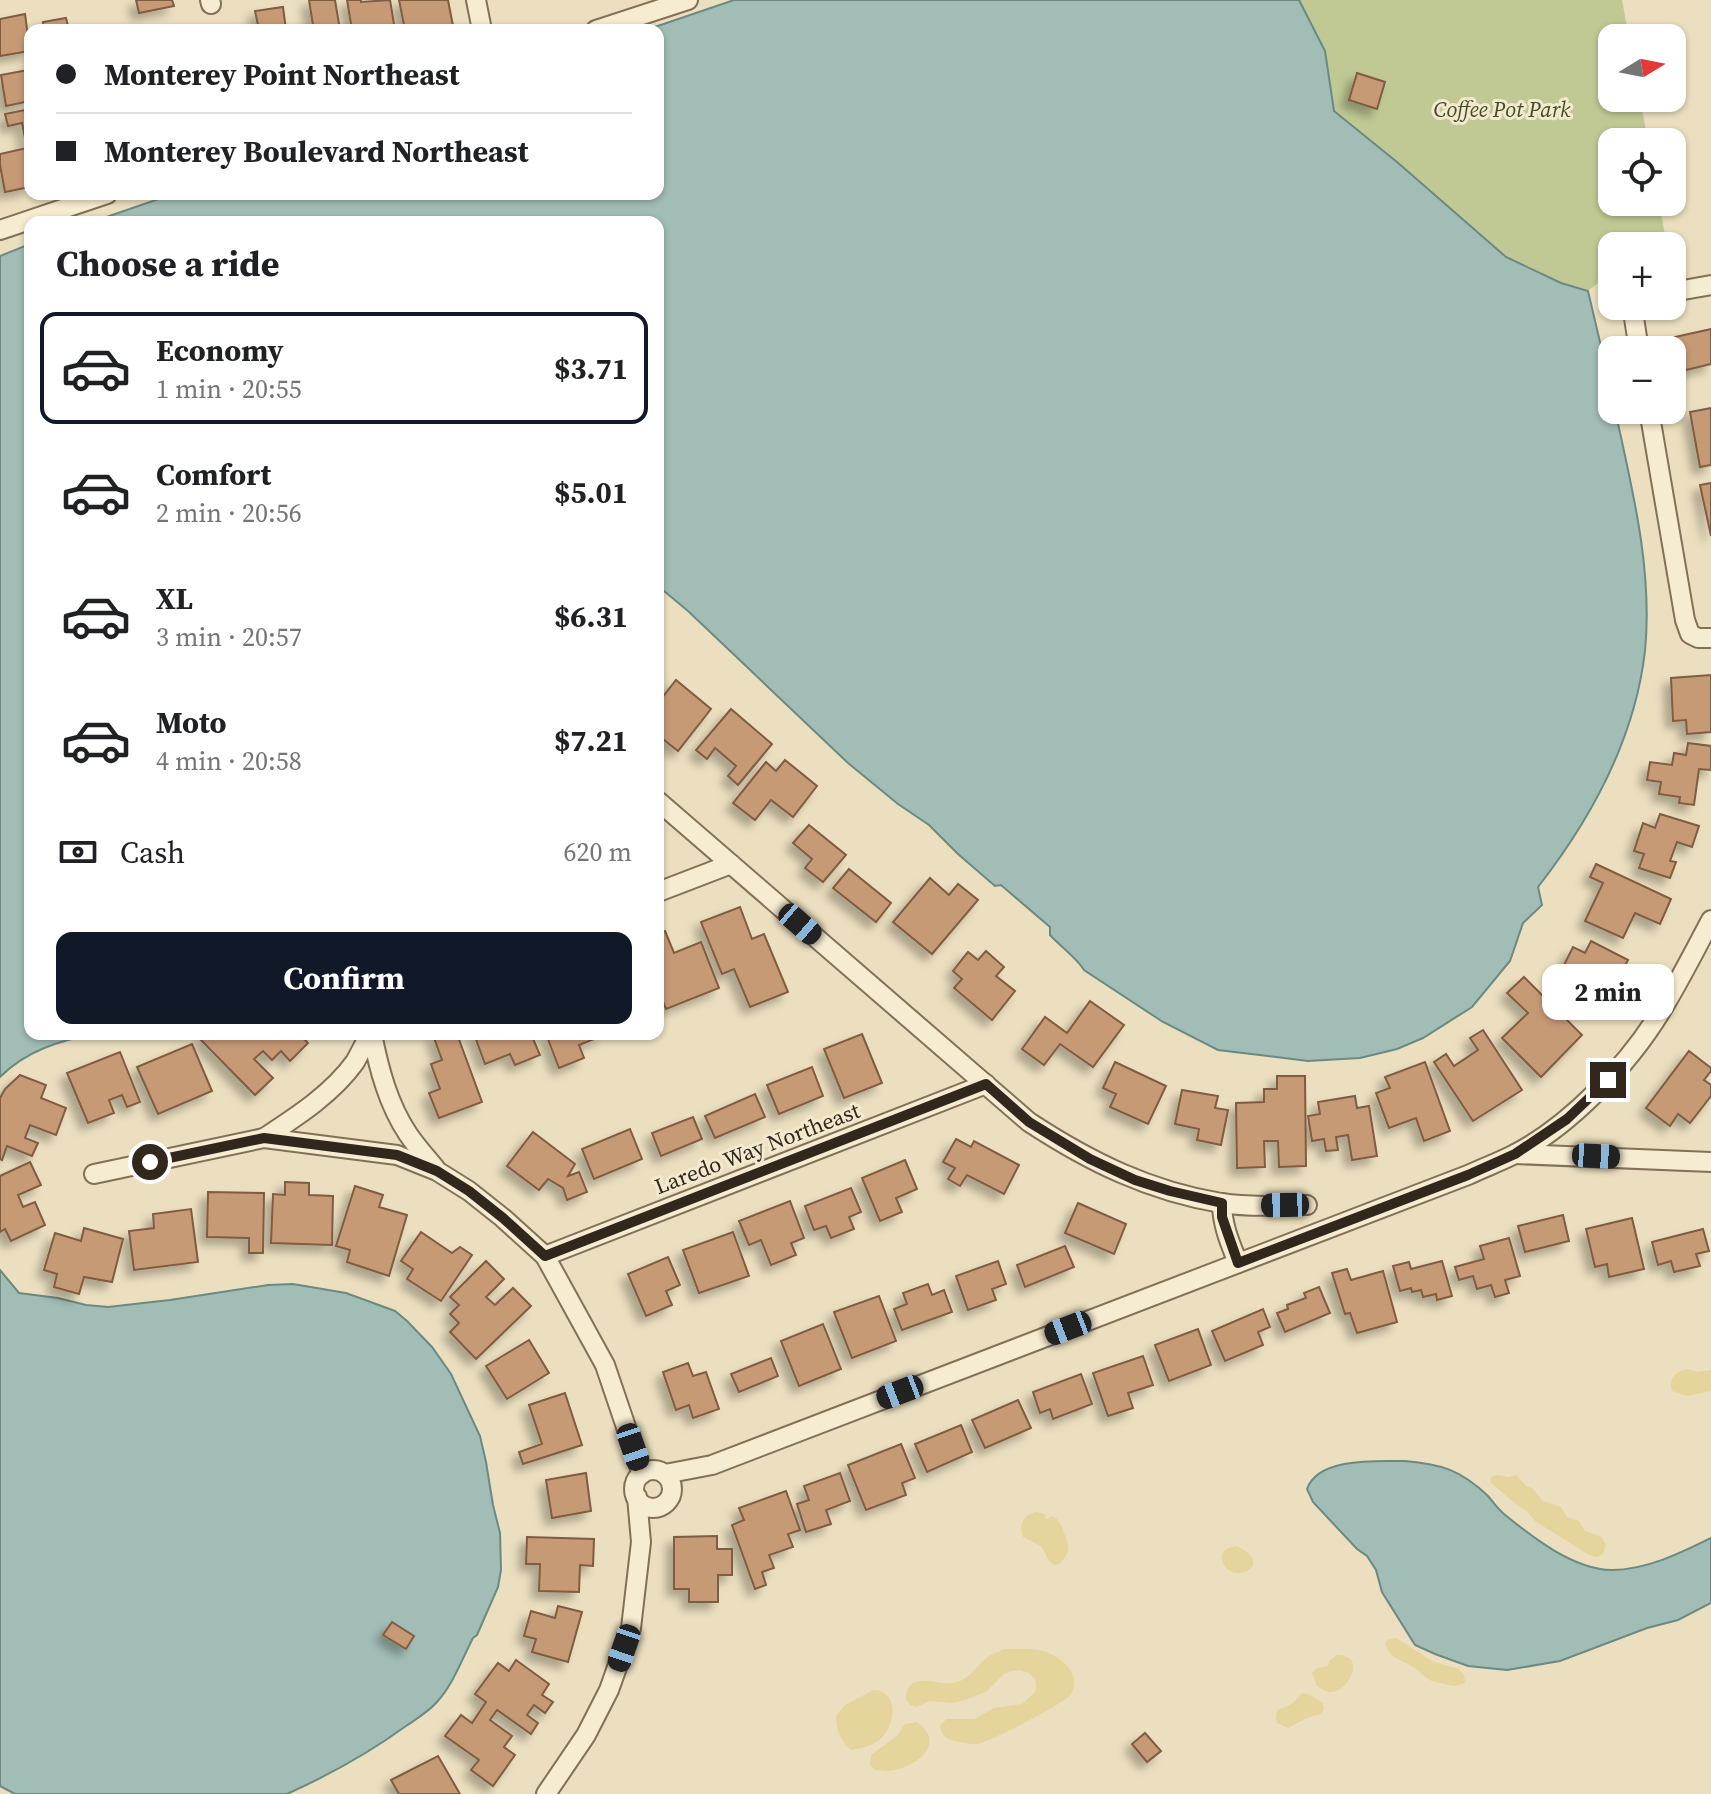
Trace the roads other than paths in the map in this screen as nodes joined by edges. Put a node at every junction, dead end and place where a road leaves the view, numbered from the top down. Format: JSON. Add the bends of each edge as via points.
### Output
{"nodes":[{"id":1,"x":476,"y":0,"type":"edge"},
{"id":2,"x":688,"y":0,"type":"edge"},
{"id":3,"x":481,"y":24,"type":"edge"},
{"id":4,"x":614,"y":24,"type":"edge"},
{"id":5,"x":89,"y":200,"type":"edge"},
{"id":6,"x":42,"y":216,"type":"edge"},
{"id":7,"x":24,"y":222,"type":"edge"},
{"id":8,"x":0,"y":230,"type":"edge"},
{"id":9,"x":1711,"y":285,"type":"edge"},
{"id":10,"x":1686,"y":289,"type":"edge"},
{"id":11,"x":1651,"y":424,"type":"edge"},
{"id":12,"x":1711,"y":638,"type":"edge"},
{"id":13,"x":664,"y":806,"type":"edge"},
{"id":14,"x":731,"y":864,"type":"junction"},
{"id":15,"x":664,"y":890,"type":"edge"},
{"id":16,"x":1711,"y":920,"type":"edge"},
{"id":17,"x":367,"y":1040,"type":"edge"},
{"id":18,"x":373,"y":1040,"type":"edge"},
{"id":19,"x":986,"y":1084,"type":"junction"},
{"id":20,"x":264,"y":1138,"type":"junction"},
{"id":21,"x":1515,"y":1154,"type":"junction"},
{"id":22,"x":1711,"y":1162,"type":"edge"},
{"id":23,"x":437,"y":1171,"type":"junction"},
{"id":24,"x":94,"y":1174,"type":"dead end"},
{"id":25,"x":1222,"y":1203,"type":"junction"},
{"id":26,"x":1307,"y":1205,"type":"dead end"},
{"id":27,"x":545,"y":1256,"type":"junction"},
{"id":28,"x":1238,"y":1263,"type":"junction"},
{"id":29,"x":712,"y":1465,"type":"junction"},
{"id":30,"x":642,"y":1474,"type":"junction"},
{"id":31,"x":665,"y":1474,"type":"junction"},
{"id":32,"x":637,"y":1497,"type":"junction"},
{"id":33,"x":664,"y":1501,"type":"junction"},
{"id":34,"x":641,"y":1542,"type":"junction"},
{"id":35,"x":546,"y":1794,"type":"edge"}],
"edges":[{"from":1,"to":3,"type":"street"},
{"from":2,"to":4,"type":"street"},
{"from":5,"to":6,"type":"street"},
{"from":7,"to":8,"type":"street"},
{"from":9,"to":10,"type":"street"},
{"from":11,"to":12,"type":"street","via":[[1681,604],[1690,634]]},
{"from":13,"to":14,"type":"street"},
{"from":14,"to":15,"type":"street"},
{"from":14,"to":19,"type":"street"},
{"from":16,"to":21,"type":"street","via":[[1634,1051],[1567,1119]]},
{"from":17,"to":20,"type":"street","via":[[338,1081]]},
{"from":18,"to":23,"type":"street","via":[[395,1111]]},
{"from":19,"to":25,"type":"street","via":[[1029,1122],[1090,1159],[1135,1180]]},
{"from":19,"to":27,"type":"street","name":"Laredo Way Northeast"},
{"from":20,"to":23,"type":"street","via":[[397,1155]]},
{"from":20,"to":24,"type":"street"},
{"from":21,"to":22,"type":"street"},
{"from":21,"to":28,"type":"street"},
{"from":23,"to":27,"type":"street","via":[[469,1191]]},
{"from":25,"to":26,"type":"street"},
{"from":25,"to":28,"type":"street"},
{"from":27,"to":30,"type":"street","via":[[605,1365]]},
{"from":28,"to":29,"type":"street"},
{"from":29,"to":31,"type":"street"},
{"from":29,"to":33,"type":"street"},
{"from":30,"to":31,"type":"street"},
{"from":30,"to":32,"type":"street","via":[[635,1485]]},
{"from":31,"to":33,"type":"street","via":[[671,1484]]},
{"from":32,"to":33,"type":"street","via":[[645,1506]]},
{"from":32,"to":34,"type":"street"},
{"from":33,"to":34,"type":"street"},
{"from":34,"to":35,"type":"street","via":[[631,1628],[609,1690]]}]}
